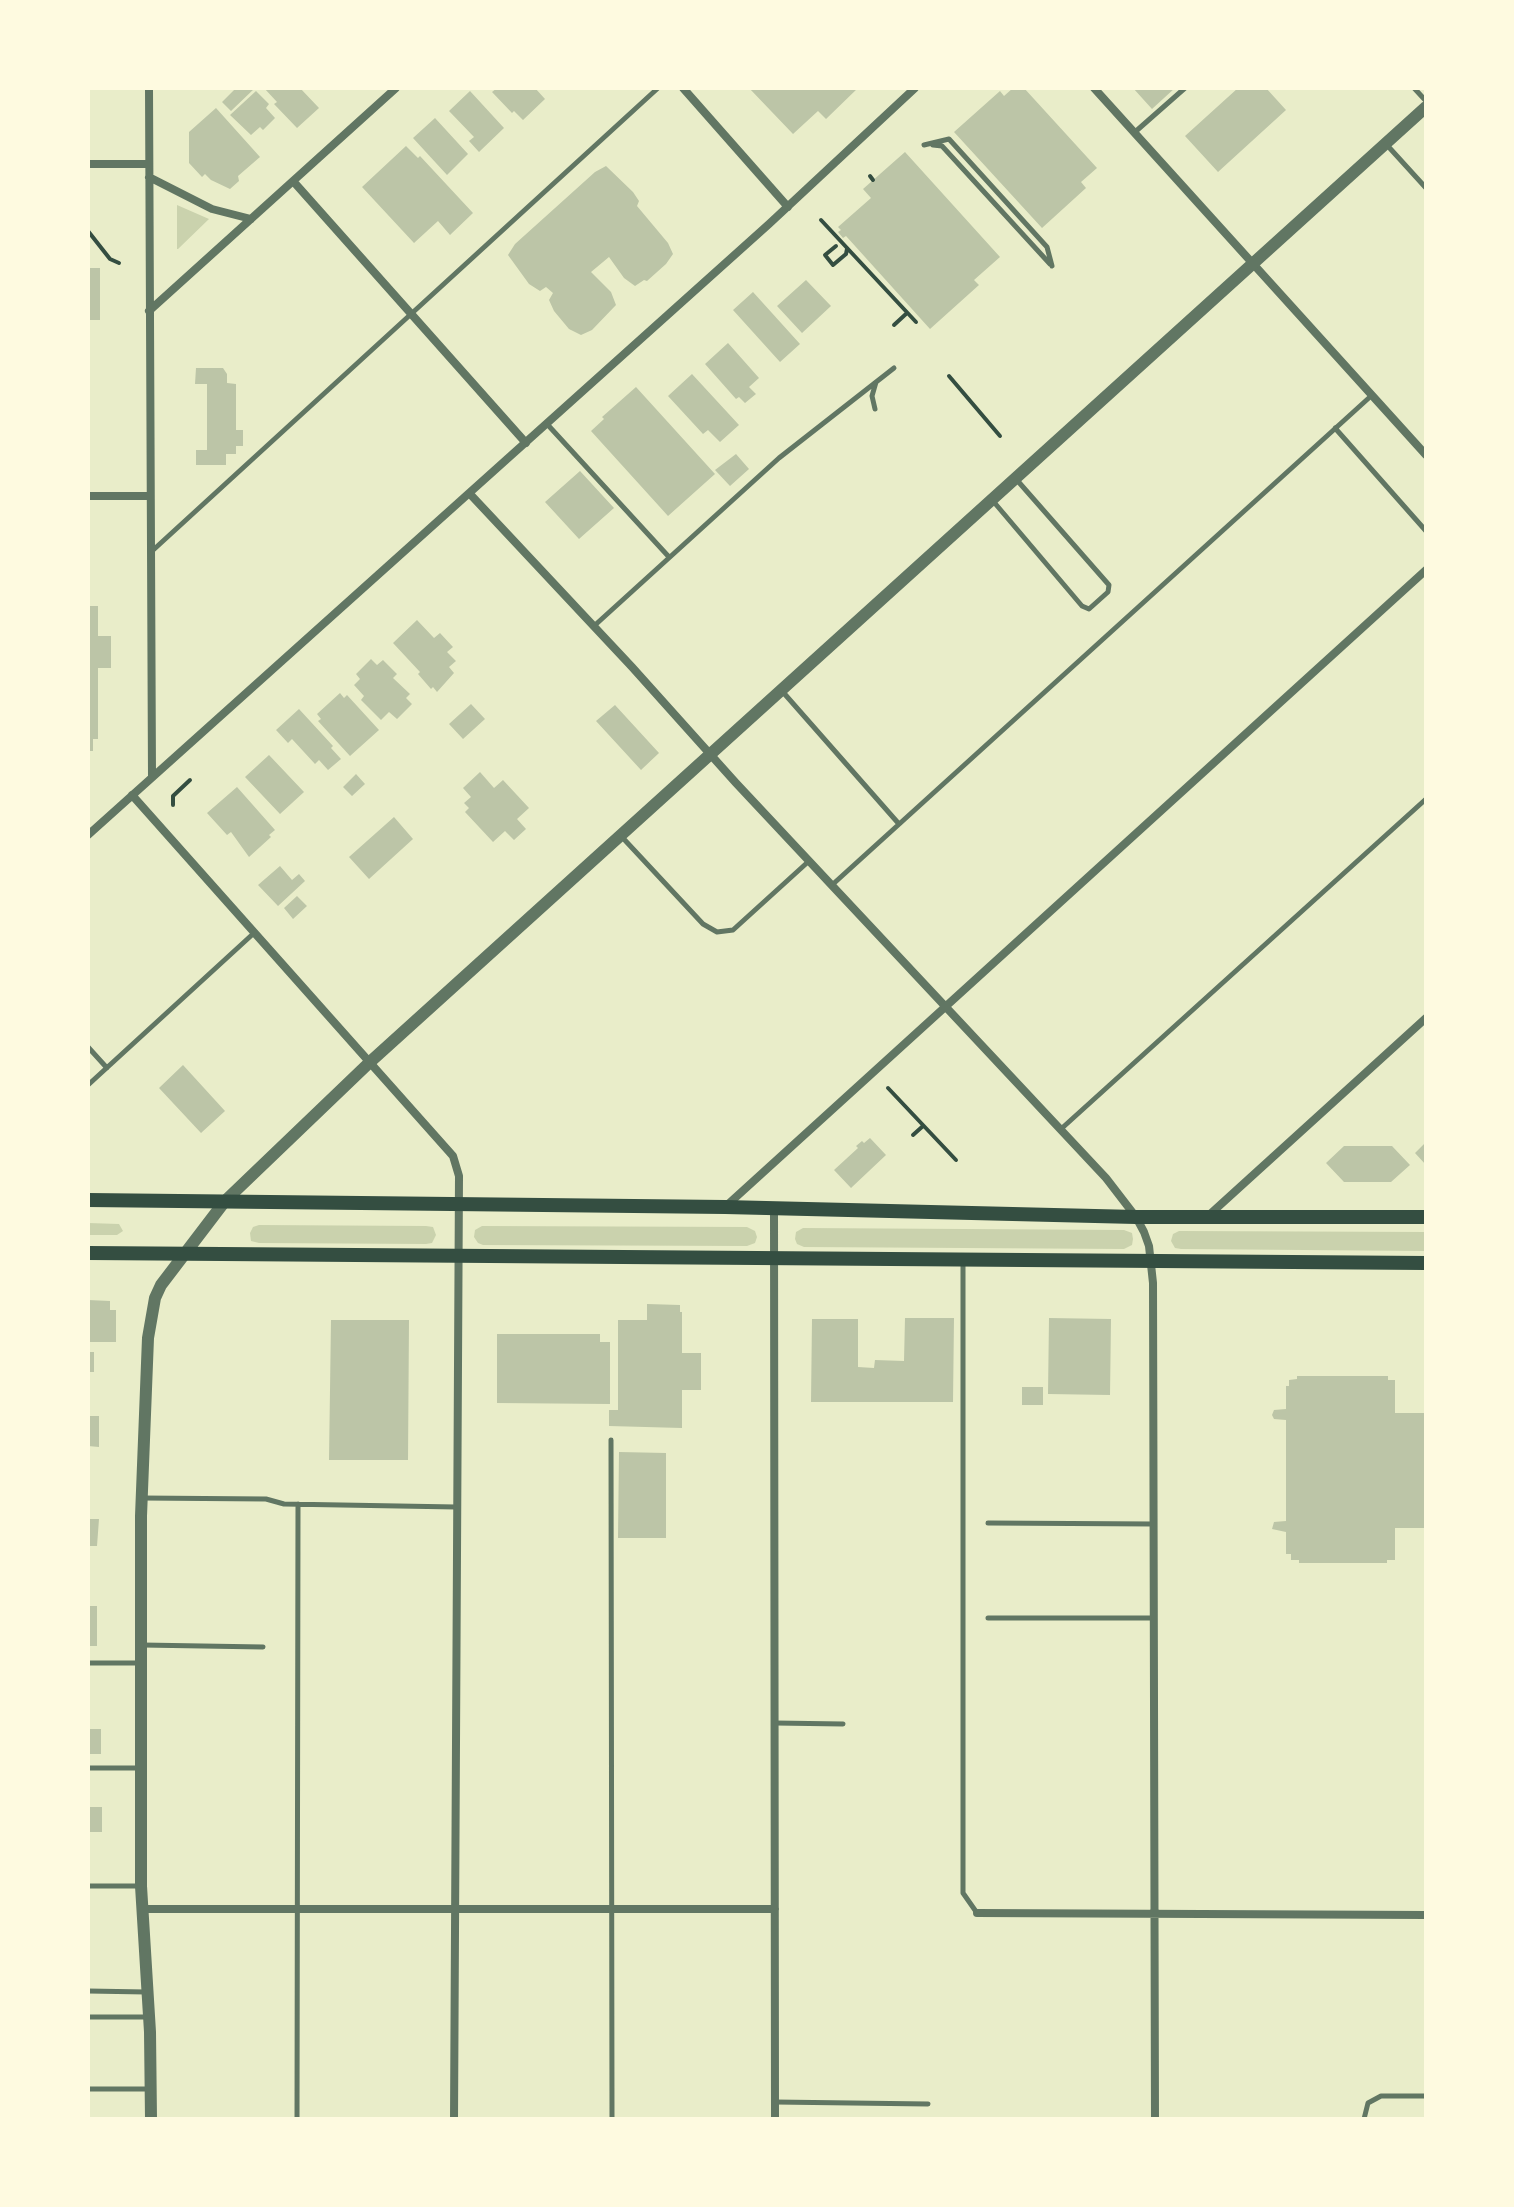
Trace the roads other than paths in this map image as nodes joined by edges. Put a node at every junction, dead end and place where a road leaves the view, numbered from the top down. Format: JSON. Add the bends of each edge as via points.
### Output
{"nodes":[{"id":1,"x":149,"y":88,"type":"edge"},
{"id":2,"x":396,"y":88,"type":"edge"},
{"id":3,"x":658,"y":88,"type":"edge"},
{"id":4,"x":683,"y":88,"type":"edge"},
{"id":5,"x":915,"y":88,"type":"edge"},
{"id":6,"x":1094,"y":88,"type":"edge"},
{"id":7,"x":1185,"y":88,"type":"edge"},
{"id":8,"x":1414,"y":88,"type":"edge"},
{"id":9,"x":1426,"y":104,"type":"edge"},
{"id":10,"x":1135,"y":133,"type":"junction"},
{"id":11,"x":1385,"y":144,"type":"junction"},
{"id":12,"x":924,"y":145,"type":"dead end"},
{"id":13,"x":88,"y":164,"type":"edge"},
{"id":14,"x":148,"y":164,"type":"junction"},
{"id":15,"x":149,"y":177,"type":"junction"},
{"id":16,"x":293,"y":181,"type":"junction"},
{"id":17,"x":1426,"y":188,"type":"edge"},
{"id":18,"x":788,"y":207,"type":"junction"},
{"id":19,"x":251,"y":219,"type":"junction"},
{"id":20,"x":1253,"y":264,"type":"junction"},
{"id":21,"x":1052,"y":266,"type":"dead end"},
{"id":22,"x":149,"y":311,"type":"junction"},
{"id":23,"x":411,"y":313,"type":"junction"},
{"id":24,"x":894,"y":368,"type":"dead end"},
{"id":25,"x":877,"y":381,"type":"junction"},
{"id":26,"x":1372,"y":395,"type":"junction"},
{"id":27,"x":875,"y":409,"type":"dead end"},
{"id":28,"x":547,"y":424,"type":"junction"},
{"id":29,"x":1335,"y":428,"type":"junction"},
{"id":30,"x":526,"y":443,"type":"junction"},
{"id":31,"x":1426,"y":455,"type":"edge"},
{"id":32,"x":1015,"y":478,"type":"junction"},
{"id":33,"x":470,"y":494,"type":"junction"},
{"id":34,"x":88,"y":496,"type":"edge"},
{"id":35,"x":150,"y":496,"type":"junction"},
{"id":36,"x":992,"y":499,"type":"junction"},
{"id":37,"x":1426,"y":531,"type":"edge"},
{"id":38,"x":151,"y":552,"type":"junction"},
{"id":39,"x":669,"y":557,"type":"junction"},
{"id":40,"x":1426,"y":570,"type":"edge"},
{"id":41,"x":594,"y":626,"type":"junction"},
{"id":42,"x":781,"y":690,"type":"junction"},
{"id":43,"x":710,"y":755,"type":"junction"},
{"id":44,"x":152,"y":777,"type":"junction"},
{"id":45,"x":132,"y":795,"type":"junction"},
{"id":46,"x":1426,"y":799,"type":"edge"},
{"id":47,"x":899,"y":824,"type":"junction"},
{"id":48,"x":88,"y":835,"type":"edge"},
{"id":49,"x":621,"y":835,"type":"junction"},
{"id":50,"x":809,"y":861,"type":"junction"},
{"id":51,"x":832,"y":885,"type":"junction"},
{"id":52,"x":255,"y":932,"type":"junction"},
{"id":53,"x":944,"y":1006,"type":"junction"},
{"id":54,"x":1426,"y":1018,"type":"edge"},
{"id":55,"x":88,"y":1047,"type":"edge"},
{"id":56,"x":370,"y":1062,"type":"junction"},
{"id":57,"x":107,"y":1068,"type":"junction"},
{"id":58,"x":88,"y":1085,"type":"edge"},
{"id":59,"x":1060,"y":1129,"type":"junction"},
{"id":60,"x":88,"y":1200,"type":"edge"},
{"id":61,"x":225,"y":1201,"type":"junction"},
{"id":62,"x":459,"y":1203,"type":"junction"},
{"id":63,"x":725,"y":1207,"type":"junction"},
{"id":64,"x":774,"y":1210,"type":"junction"},
{"id":65,"x":1208,"y":1216,"type":"junction"},
{"id":66,"x":1136,"y":1217,"type":"junction"},
{"id":67,"x":1426,"y":1217,"type":"edge"},
{"id":68,"x":88,"y":1253,"type":"edge"},
{"id":69,"x":183,"y":1254,"type":"junction"},
{"id":70,"x":457,"y":1256,"type":"junction"},
{"id":71,"x":774,"y":1258,"type":"junction"},
{"id":72,"x":963,"y":1260,"type":"junction"},
{"id":73,"x":1151,"y":1261,"type":"junction"},
{"id":74,"x":1426,"y":1263,"type":"edge"},
{"id":75,"x":611,"y":1440,"type":"dead end"},
{"id":76,"x":142,"y":1498,"type":"junction"},
{"id":77,"x":298,"y":1504,"type":"junction"},
{"id":78,"x":456,"y":1507,"type":"junction"},
{"id":79,"x":988,"y":1523,"type":"dead end"},
{"id":80,"x":1153,"y":1524,"type":"junction"},
{"id":81,"x":988,"y":1618,"type":"dead end"},
{"id":82,"x":1154,"y":1618,"type":"junction"},
{"id":83,"x":141,"y":1645,"type":"junction"},
{"id":84,"x":263,"y":1647,"type":"dead end"},
{"id":85,"x":88,"y":1663,"type":"edge"},
{"id":86,"x":141,"y":1663,"type":"junction"},
{"id":87,"x":775,"y":1723,"type":"junction"},
{"id":88,"x":843,"y":1724,"type":"dead end"},
{"id":89,"x":88,"y":1768,"type":"edge"},
{"id":90,"x":141,"y":1768,"type":"junction"},
{"id":91,"x":88,"y":1886,"type":"edge"},
{"id":92,"x":141,"y":1886,"type":"junction"},
{"id":93,"x":455,"y":1908,"type":"junction"},
{"id":94,"x":613,"y":1908,"type":"junction"},
{"id":95,"x":142,"y":1909,"type":"junction"},
{"id":96,"x":297,"y":1909,"type":"junction"},
{"id":97,"x":775,"y":1909,"type":"junction"},
{"id":98,"x":977,"y":1913,"type":"joint"},
{"id":99,"x":1156,"y":1914,"type":"junction"},
{"id":100,"x":1426,"y":1915,"type":"edge"},
{"id":101,"x":88,"y":1991,"type":"edge"},
{"id":102,"x":147,"y":1992,"type":"junction"},
{"id":103,"x":88,"y":2017,"type":"edge"},
{"id":104,"x":149,"y":2017,"type":"junction"},
{"id":105,"x":88,"y":2089,"type":"edge"},
{"id":106,"x":151,"y":2089,"type":"junction"},
{"id":107,"x":1426,"y":2096,"type":"edge"},
{"id":108,"x":775,"y":2102,"type":"junction"},
{"id":109,"x":928,"y":2104,"type":"dead end"},
{"id":110,"x":151,"y":2119,"type":"edge"},
{"id":111,"x":297,"y":2119,"type":"edge"},
{"id":112,"x":454,"y":2119,"type":"edge"},
{"id":113,"x":612,"y":2119,"type":"edge"},
{"id":114,"x":775,"y":2119,"type":"edge"},
{"id":115,"x":1155,"y":2119,"type":"edge"},
{"id":116,"x":1364,"y":2119,"type":"edge"}],
"edges":[{"from":1,"to":14,"type":"street"},
{"from":2,"to":16,"type":"street"},
{"from":3,"to":23,"type":"lane"},
{"from":4,"to":18,"type":"street"},
{"from":5,"to":18,"type":"street"},
{"from":6,"to":10,"type":"street"},
{"from":7,"to":10,"type":"lane"},
{"from":8,"to":9,"type":"lane"},
{"from":9,"to":11,"type":"street"},
{"from":10,"to":20,"type":"street"},
{"from":11,"to":17,"type":"lane"},
{"from":11,"to":20,"type":"street"},
{"from":12,"to":21,"type":"lane","via":[[949,139],[1047,247]]},
{"from":13,"to":14,"type":"street"},
{"from":14,"to":15,"type":"street"},
{"from":15,"to":19,"type":"street","via":[[212,209]]},
{"from":15,"to":22,"type":"street"},
{"from":16,"to":19,"type":"street"},
{"from":16,"to":23,"type":"street"},
{"from":18,"to":28,"type":"street"},
{"from":19,"to":22,"type":"street"},
{"from":20,"to":26,"type":"street"},
{"from":20,"to":32,"type":"street"},
{"from":22,"to":35,"type":"street"},
{"from":23,"to":30,"type":"street"},
{"from":23,"to":38,"type":"lane"},
{"from":24,"to":25,"type":"lane"},
{"from":25,"to":27,"type":"lane"},
{"from":25,"to":39,"type":"lane","via":[[779,458]]},
{"from":26,"to":29,"type":"lane"},
{"from":26,"to":31,"type":"street"},
{"from":28,"to":30,"type":"street"},
{"from":28,"to":39,"type":"lane"},
{"from":29,"to":37,"type":"lane"},
{"from":29,"to":47,"type":"lane"},
{"from":30,"to":33,"type":"street"},
{"from":32,"to":36,"type":"street"},
{"from":32,"to":36,"type":"lane","via":[[1109,585],[1108,592],[1089,609],[1082,606]]},
{"from":33,"to":41,"type":"street"},
{"from":33,"to":44,"type":"street"},
{"from":34,"to":35,"type":"street"},
{"from":35,"to":38,"type":"street"},
{"from":36,"to":42,"type":"street"},
{"from":38,"to":44,"type":"street"},
{"from":39,"to":41,"type":"lane"},
{"from":40,"to":53,"type":"street"},
{"from":41,"to":43,"type":"street"},
{"from":42,"to":43,"type":"street"},
{"from":42,"to":47,"type":"lane"},
{"from":43,"to":49,"type":"street"},
{"from":43,"to":50,"type":"street"},
{"from":44,"to":45,"type":"street"},
{"from":45,"to":48,"type":"street"},
{"from":45,"to":52,"type":"street"},
{"from":46,"to":59,"type":"lane"},
{"from":47,"to":51,"type":"lane"},
{"from":49,"to":50,"type":"lane","via":[[703,924],[717,932],[733,930]]},
{"from":49,"to":56,"type":"street"},
{"from":50,"to":51,"type":"street"},
{"from":51,"to":53,"type":"street"},
{"from":52,"to":56,"type":"street"},
{"from":52,"to":57,"type":"lane"},
{"from":53,"to":59,"type":"street"},
{"from":53,"to":63,"type":"street"},
{"from":54,"to":65,"type":"street"},
{"from":55,"to":57,"type":"lane"},
{"from":56,"to":61,"type":"street"},
{"from":56,"to":62,"type":"street","via":[[453,1156]]},
{"from":57,"to":58,"type":"lane"},
{"from":59,"to":66,"type":"street"},
{"from":60,"to":61,"type":"main road"},
{"from":61,"to":62,"type":"main road"},
{"from":61,"to":69,"type":"street"},
{"from":62,"to":63,"type":"main road"},
{"from":62,"to":70,"type":"street"},
{"from":63,"to":64,"type":"main road"},
{"from":64,"to":66,"type":"main road"},
{"from":64,"to":71,"type":"street"},
{"from":65,"to":66,"type":"main road"},
{"from":65,"to":67,"type":"main road"},
{"from":66,"to":73,"type":"street"},
{"from":68,"to":69,"type":"main road"},
{"from":69,"to":70,"type":"main road"},
{"from":69,"to":76,"type":"street","via":[[161,1285],[150,1317]]},
{"from":70,"to":71,"type":"main road"},
{"from":70,"to":78,"type":"street"},
{"from":71,"to":72,"type":"main road"},
{"from":71,"to":87,"type":"street"},
{"from":72,"to":73,"type":"main road"},
{"from":72,"to":98,"type":"lane","via":[[963,1893]]},
{"from":73,"to":74,"type":"main road"},
{"from":73,"to":80,"type":"street"},
{"from":75,"to":94,"type":"lane"},
{"from":76,"to":77,"type":"lane"},
{"from":76,"to":83,"type":"street"},
{"from":77,"to":78,"type":"lane"},
{"from":77,"to":96,"type":"lane"},
{"from":78,"to":93,"type":"street"},
{"from":79,"to":80,"type":"lane"},
{"from":80,"to":82,"type":"street"},
{"from":81,"to":82,"type":"lane"},
{"from":82,"to":99,"type":"street"},
{"from":83,"to":84,"type":"lane"},
{"from":83,"to":86,"type":"street"},
{"from":85,"to":86,"type":"lane"},
{"from":86,"to":90,"type":"street"},
{"from":87,"to":88,"type":"lane"},
{"from":87,"to":97,"type":"street"},
{"from":89,"to":90,"type":"lane"},
{"from":90,"to":92,"type":"street"},
{"from":91,"to":92,"type":"lane"},
{"from":92,"to":95,"type":"street"},
{"from":93,"to":94,"type":"street"},
{"from":93,"to":96,"type":"street"},
{"from":93,"to":112,"type":"street"},
{"from":94,"to":97,"type":"street"},
{"from":94,"to":113,"type":"lane"},
{"from":95,"to":96,"type":"street"},
{"from":95,"to":102,"type":"street"},
{"from":96,"to":111,"type":"lane"},
{"from":97,"to":108,"type":"street"},
{"from":98,"to":99,"type":"street"},
{"from":99,"to":100,"type":"street"},
{"from":99,"to":115,"type":"street"},
{"from":101,"to":102,"type":"lane"},
{"from":102,"to":104,"type":"street"},
{"from":103,"to":104,"type":"lane"},
{"from":104,"to":106,"type":"street"},
{"from":105,"to":106,"type":"lane"},
{"from":106,"to":110,"type":"street"},
{"from":107,"to":116,"type":"lane","via":[[1381,2096],[1368,2103]]},
{"from":108,"to":109,"type":"lane"},
{"from":108,"to":114,"type":"street"}]}
